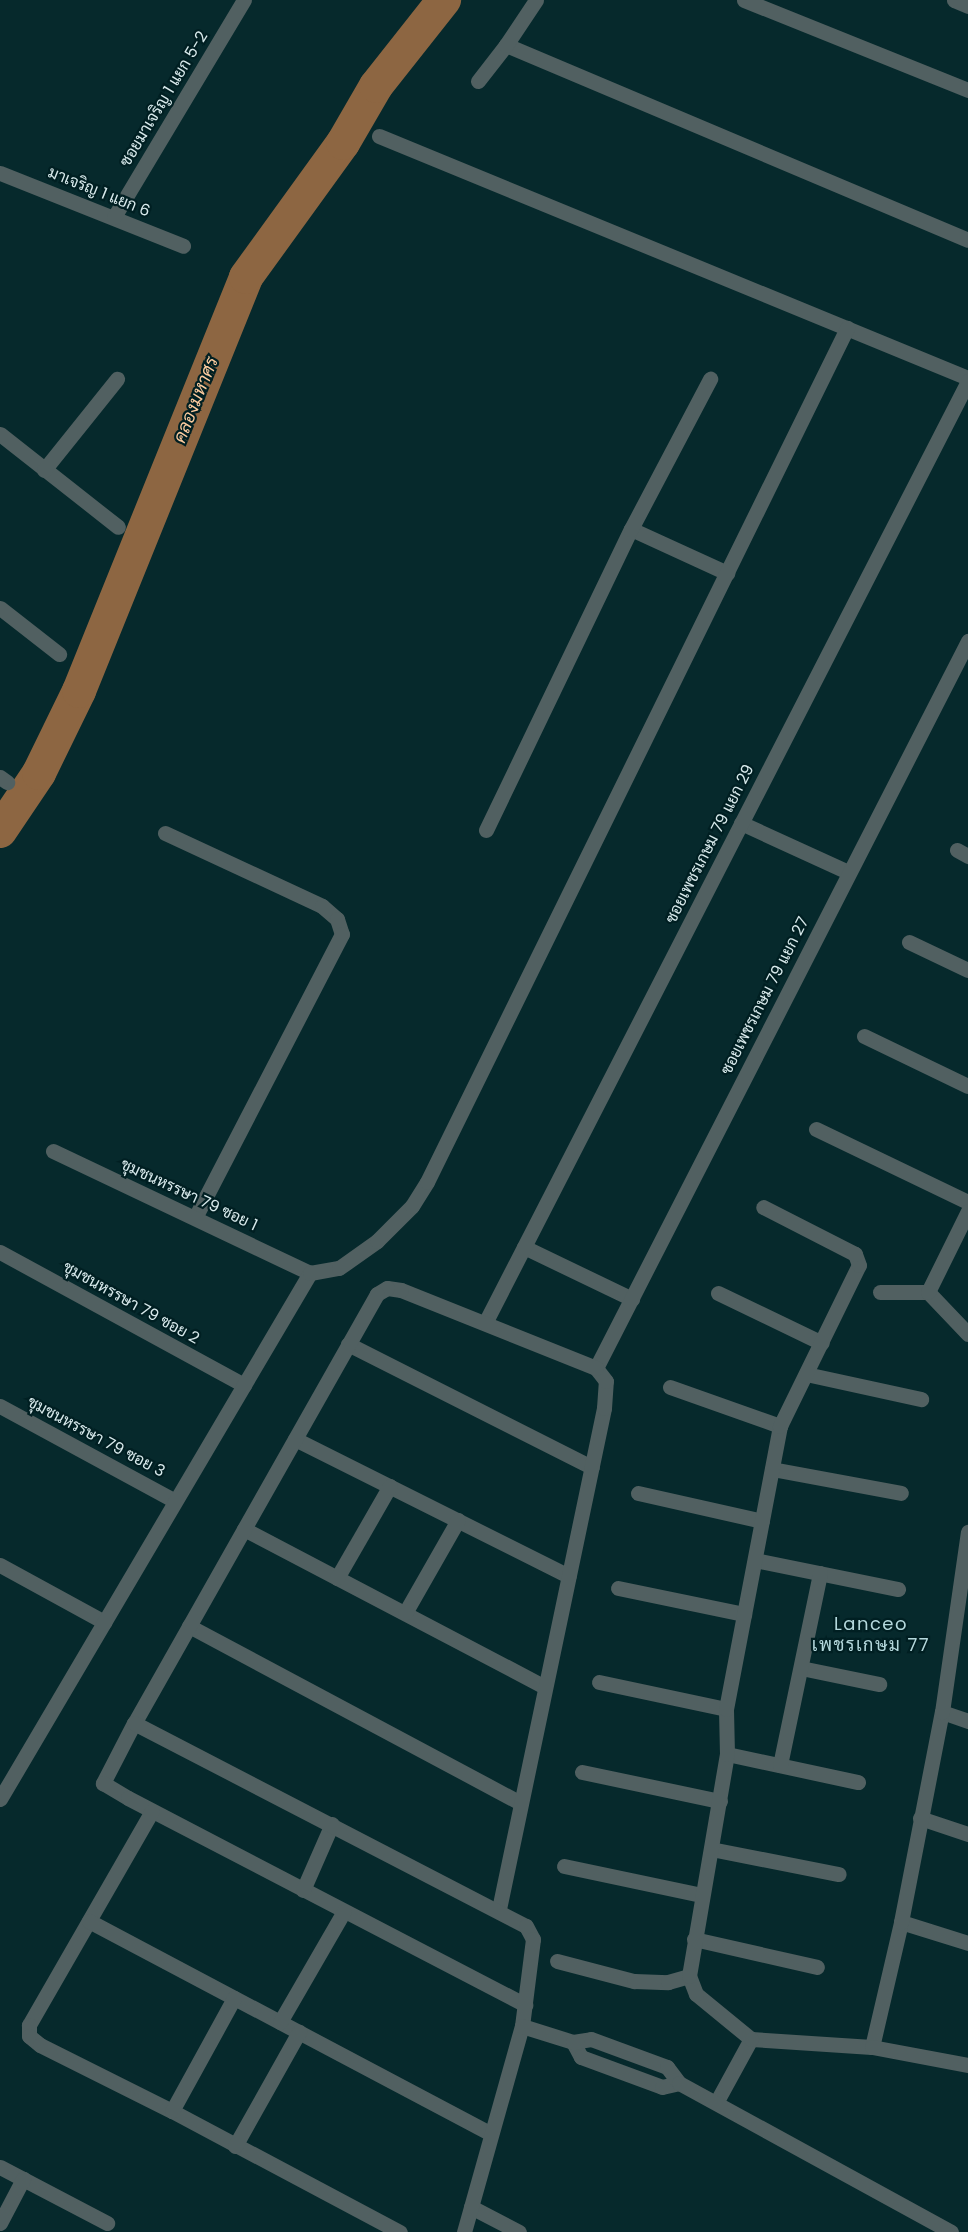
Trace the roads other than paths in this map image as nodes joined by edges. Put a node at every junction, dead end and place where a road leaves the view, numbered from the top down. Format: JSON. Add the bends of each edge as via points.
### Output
{"nodes":[{"id":1,"x":244,"y":0,"type":"edge"},
{"id":2,"x":536,"y":0,"type":"edge"},
{"id":3,"x":744,"y":0,"type":"edge"},
{"id":4,"x":954,"y":0,"type":"edge"},
{"id":5,"x":968,"y":6,"type":"edge"},
{"id":6,"x":506,"y":45,"type":"junction"},
{"id":7,"x":478,"y":81,"type":"dead end"},
{"id":8,"x":968,"y":90,"type":"edge"},
{"id":9,"x":379,"y":136,"type":"dead end"},
{"id":10,"x":0,"y":173,"type":"edge"},
{"id":11,"x":114,"y":217,"type":"junction"},
{"id":12,"x":968,"y":240,"type":"edge"},
{"id":13,"x":183,"y":246,"type":"dead end"},
{"id":14,"x":847,"y":328,"type":"junction"},
{"id":15,"x":117,"y":379,"type":"dead end"},
{"id":16,"x":710,"y":379,"type":"dead end"},
{"id":17,"x":968,"y":380,"type":"edge"},
{"id":18,"x":0,"y":434,"type":"edge"},
{"id":19,"x":44,"y":470,"type":"junction"},
{"id":20,"x":118,"y":527,"type":"dead end"},
{"id":21,"x":631,"y":529,"type":"junction"},
{"id":22,"x":727,"y":573,"type":"junction"},
{"id":23,"x":0,"y":608,"type":"edge"},
{"id":24,"x":968,"y":641,"type":"edge"},
{"id":25,"x":59,"y":654,"type":"dead end"},
{"id":26,"x":741,"y":823,"type":"junction"},
{"id":27,"x":486,"y":830,"type":"dead end"},
{"id":28,"x":165,"y":833,"type":"dead end"},
{"id":29,"x":849,"y":872,"type":"junction"},
{"id":30,"x":909,"y":942,"type":"dead end"},
{"id":31,"x":968,"y":970,"type":"edge"},
{"id":32,"x":864,"y":1036,"type":"dead end"},
{"id":33,"x":968,"y":1086,"type":"edge"},
{"id":34,"x":816,"y":1129,"type":"dead end"},
{"id":35,"x":53,"y":1151,"type":"dead end"},
{"id":36,"x":968,"y":1202,"type":"edge"},
{"id":37,"x":763,"y":1207,"type":"dead end"},
{"id":38,"x":968,"y":1211,"type":"edge"},
{"id":39,"x":195,"y":1217,"type":"junction"},
{"id":40,"x":524,"y":1247,"type":"junction"},
{"id":41,"x":0,"y":1252,"type":"edge"},
{"id":42,"x":310,"y":1273,"type":"junction"},
{"id":43,"x":880,"y":1292,"type":"dead end"},
{"id":44,"x":928,"y":1292,"type":"junction"},
{"id":45,"x":718,"y":1293,"type":"dead end"},
{"id":46,"x":632,"y":1299,"type":"junction"},
{"id":47,"x":485,"y":1323,"type":"junction"},
{"id":48,"x":968,"y":1334,"type":"edge"},
{"id":49,"x":822,"y":1343,"type":"junction"},
{"id":50,"x":348,"y":1344,"type":"junction"},
{"id":51,"x":596,"y":1368,"type":"junction"},
{"id":52,"x":806,"y":1374,"type":"junction"},
{"id":53,"x":244,"y":1385,"type":"junction"},
{"id":54,"x":670,"y":1387,"type":"dead end"},
{"id":55,"x":921,"y":1399,"type":"dead end"},
{"id":56,"x":0,"y":1406,"type":"edge"},
{"id":57,"x":780,"y":1426,"type":"junction"},
{"id":58,"x":295,"y":1439,"type":"junction"},
{"id":59,"x":592,"y":1467,"type":"junction"},
{"id":60,"x":772,"y":1469,"type":"junction"},
{"id":61,"x":390,"y":1486,"type":"junction"},
{"id":62,"x":638,"y":1493,"type":"dead end"},
{"id":63,"x":901,"y":1493,"type":"dead end"},
{"id":64,"x":175,"y":1501,"type":"junction"},
{"id":65,"x":458,"y":1520,"type":"junction"},
{"id":66,"x":762,"y":1521,"type":"junction"},
{"id":67,"x":244,"y":1529,"type":"junction"},
{"id":68,"x":968,"y":1532,"type":"edge"},
{"id":69,"x":755,"y":1560,"type":"junction"},
{"id":70,"x":0,"y":1565,"type":"edge"},
{"id":71,"x":966,"y":1565,"type":"edge"},
{"id":72,"x":820,"y":1573,"type":"junction"},
{"id":73,"x":569,"y":1576,"type":"junction"},
{"id":74,"x":337,"y":1578,"type":"junction"},
{"id":75,"x":618,"y":1588,"type":"dead end"},
{"id":76,"x":898,"y":1589,"type":"dead end"},
{"id":77,"x":405,"y":1613,"type":"junction"},
{"id":78,"x":744,"y":1614,"type":"junction"},
{"id":79,"x":104,"y":1622,"type":"junction"},
{"id":80,"x":189,"y":1626,"type":"junction"},
{"id":81,"x":801,"y":1668,"type":"junction"},
{"id":82,"x":599,"y":1682,"type":"dead end"},
{"id":83,"x":879,"y":1683,"type":"dead end"},
{"id":84,"x":545,"y":1687,"type":"junction"},
{"id":85,"x":726,"y":1709,"type":"junction"},
{"id":86,"x":942,"y":1712,"type":"junction"},
{"id":87,"x":968,"y":1721,"type":"edge"},
{"id":88,"x":134,"y":1723,"type":"junction"},
{"id":89,"x":727,"y":1754,"type":"junction"},
{"id":90,"x":780,"y":1765,"type":"junction"},
{"id":91,"x":582,"y":1772,"type":"dead end"},
{"id":92,"x":858,"y":1782,"type":"dead end"},
{"id":93,"x":0,"y":1799,"type":"edge"},
{"id":94,"x":720,"y":1801,"type":"junction"},
{"id":95,"x":521,"y":1803,"type":"junction"},
{"id":96,"x":152,"y":1811,"type":"junction"},
{"id":97,"x":920,"y":1818,"type":"junction"},
{"id":98,"x":332,"y":1824,"type":"junction"},
{"id":99,"x":968,"y":1834,"type":"edge"},
{"id":100,"x":711,"y":1849,"type":"junction"},
{"id":101,"x":564,"y":1866,"type":"dead end"},
{"id":102,"x":839,"y":1874,"type":"dead end"},
{"id":103,"x":303,"y":1890,"type":"junction"},
{"id":104,"x":702,"y":1895,"type":"junction"},
{"id":105,"x":499,"y":1910,"type":"junction"},
{"id":106,"x":344,"y":1911,"type":"junction"},
{"id":107,"x":89,"y":1921,"type":"junction"},
{"id":108,"x":901,"y":1922,"type":"junction"},
{"id":109,"x":694,"y":1939,"type":"junction"},
{"id":110,"x":968,"y":1943,"type":"edge"},
{"id":111,"x":557,"y":1962,"type":"dead end"},
{"id":112,"x":817,"y":1967,"type":"dead end"},
{"id":113,"x":689,"y":1976,"type":"junction"},
{"id":114,"x":234,"y":1998,"type":"junction"},
{"id":115,"x":525,"y":2005,"type":"junction"},
{"id":116,"x":280,"y":2022,"type":"junction"},
{"id":117,"x":522,"y":2026,"type":"junction"},
{"id":118,"x":299,"y":2032,"type":"junction"},
{"id":119,"x":751,"y":2039,"type":"junction"},
{"id":120,"x":872,"y":2048,"type":"junction"},
{"id":121,"x":968,"y":2065,"type":"edge"},
{"id":122,"x":717,"y":2102,"type":"junction"},
{"id":123,"x":172,"y":2111,"type":"junction"},
{"id":124,"x":492,"y":2134,"type":"junction"},
{"id":125,"x":235,"y":2145,"type":"junction"},
{"id":126,"x":0,"y":2167,"type":"edge"},
{"id":127,"x":23,"y":2179,"type":"junction"},
{"id":128,"x":471,"y":2207,"type":"junction"},
{"id":129,"x":0,"y":2223,"type":"edge"},
{"id":130,"x":107,"y":2223,"type":"dead end"},
{"id":131,"x":400,"y":2232,"type":"edge"},
{"id":132,"x":464,"y":2232,"type":"edge"},
{"id":133,"x":519,"y":2232,"type":"edge"},
{"id":134,"x":951,"y":2232,"type":"edge"}],
"edges":[{"from":1,"to":11,"type":"street","name":"ซอยมาเจริญ 1 แยก 5-2"},
{"from":2,"to":6,"type":"street"},
{"from":3,"to":8,"type":"street"},
{"from":4,"to":5,"type":"street"},
{"from":6,"to":7,"type":"street"},
{"from":6,"to":12,"type":"street"},
{"from":9,"to":14,"type":"street"},
{"from":10,"to":11,"type":"street","name":"มาเจริญ 1 แยก 6"},
{"from":11,"to":13,"type":"street","name":"มาเจริญ 1 แยก 6"},
{"from":14,"to":17,"type":"street"},
{"from":14,"to":22,"type":"street"},
{"from":15,"to":19,"type":"street"},
{"from":16,"to":21,"type":"street"},
{"from":17,"to":26,"type":"street","name":"ซอยเพชรเกษม 79 แยก 29"},
{"from":18,"to":19,"type":"street"},
{"from":19,"to":20,"type":"street"},
{"from":21,"to":22,"type":"street"},
{"from":21,"to":27,"type":"street"},
{"from":22,"to":42,"type":"street","via":[[428,1182],[377,1241],[339,1268]]},
{"from":23,"to":25,"type":"street"},
{"from":24,"to":29,"type":"street","name":"ซอยเพชรเกษม 79 แยก 27"},
{"from":26,"to":29,"type":"street"},
{"from":26,"to":40,"type":"street","name":"ซอยเพชรเกษม 79 แยก 29"},
{"from":28,"to":39,"type":"street","via":[[322,906],[337,919],[342,934]]},
{"from":29,"to":46,"type":"street","name":"ซอยเพชรเกษม 79 แยก 27"},
{"from":30,"to":31,"type":"street"},
{"from":32,"to":33,"type":"street"},
{"from":34,"to":36,"type":"street"},
{"from":35,"to":39,"type":"street","name":"ชุมชนหรรษา 79 ซอย 1"},
{"from":37,"to":49,"type":"street","via":[[858,1258],[859,1265]]},
{"from":38,"to":44,"type":"street"},
{"from":39,"to":42,"type":"street","name":"ชุมชนหรรษา 79 ซอย 1"},
{"from":40,"to":46,"type":"street"},
{"from":40,"to":47,"type":"street","name":"ซอยเพชรเกษม 79 แยก 29"},
{"from":41,"to":53,"type":"street","name":"ชุมชนหรรษา 79 ซอย 2"},
{"from":42,"to":53,"type":"street"},
{"from":43,"to":44,"type":"street"},
{"from":44,"to":48,"type":"street"},
{"from":45,"to":49,"type":"street"},
{"from":46,"to":51,"type":"street","name":"ซอยเพชรเกษม 79 แยก 27"},
{"from":47,"to":50,"type":"street","via":[[387,1288],[377,1294]]},
{"from":47,"to":51,"type":"street"},
{"from":49,"to":52,"type":"street"},
{"from":50,"to":58,"type":"street"},
{"from":50,"to":59,"type":"street"},
{"from":51,"to":59,"type":"street","via":[[606,1381]]},
{"from":52,"to":55,"type":"street"},
{"from":52,"to":57,"type":"street"},
{"from":53,"to":64,"type":"street"},
{"from":54,"to":57,"type":"street"},
{"from":56,"to":64,"type":"street","name":"ชุมชนหรรษา 79 ซอย 3"},
{"from":57,"to":60,"type":"street"},
{"from":58,"to":61,"type":"street"},
{"from":58,"to":67,"type":"street"},
{"from":59,"to":73,"type":"street"},
{"from":60,"to":63,"type":"street"},
{"from":60,"to":66,"type":"street"},
{"from":61,"to":65,"type":"street"},
{"from":61,"to":74,"type":"street"},
{"from":62,"to":66,"type":"street"},
{"from":64,"to":79,"type":"street"},
{"from":65,"to":73,"type":"street"},
{"from":65,"to":77,"type":"street"},
{"from":66,"to":69,"type":"street"},
{"from":67,"to":74,"type":"street"},
{"from":67,"to":80,"type":"street"},
{"from":68,"to":71,"type":"street"},
{"from":69,"to":72,"type":"street"},
{"from":69,"to":78,"type":"street"},
{"from":70,"to":79,"type":"street"},
{"from":71,"to":86,"type":"street"},
{"from":72,"to":76,"type":"street"},
{"from":72,"to":81,"type":"street"},
{"from":73,"to":84,"type":"street"},
{"from":74,"to":77,"type":"street"},
{"from":75,"to":78,"type":"street"},
{"from":77,"to":84,"type":"street"},
{"from":78,"to":85,"type":"street"},
{"from":79,"to":93,"type":"street"},
{"from":80,"to":88,"type":"street"},
{"from":80,"to":95,"type":"street"},
{"from":81,"to":83,"type":"street"},
{"from":81,"to":90,"type":"street"},
{"from":82,"to":85,"type":"street"},
{"from":84,"to":95,"type":"street"},
{"from":85,"to":89,"type":"street"},
{"from":86,"to":87,"type":"street"},
{"from":86,"to":97,"type":"street"},
{"from":88,"to":96,"type":"street","via":[[103,1783]]},
{"from":88,"to":98,"type":"street"},
{"from":89,"to":90,"type":"street"},
{"from":89,"to":94,"type":"street"},
{"from":90,"to":92,"type":"street"},
{"from":91,"to":94,"type":"street"},
{"from":94,"to":100,"type":"street"},
{"from":95,"to":105,"type":"street"},
{"from":96,"to":103,"type":"street"},
{"from":96,"to":107,"type":"street"},
{"from":97,"to":99,"type":"street"},
{"from":97,"to":108,"type":"street"},
{"from":98,"to":103,"type":"street"},
{"from":98,"to":105,"type":"street"},
{"from":100,"to":102,"type":"street"},
{"from":100,"to":104,"type":"street"},
{"from":101,"to":104,"type":"street"},
{"from":103,"to":106,"type":"street"},
{"from":104,"to":109,"type":"street"},
{"from":105,"to":115,"type":"street","via":[[526,1926],[533,1939]]},
{"from":106,"to":115,"type":"street"},
{"from":106,"to":116,"type":"street"},
{"from":107,"to":114,"type":"street"},
{"from":107,"to":123,"type":"street","via":[[29,2025],[29,2036]]},
{"from":108,"to":110,"type":"street"},
{"from":108,"to":120,"type":"street"},
{"from":109,"to":112,"type":"street"},
{"from":109,"to":113,"type":"street"},
{"from":111,"to":113,"type":"street","via":[[634,1981],[668,1982]]},
{"from":113,"to":119,"type":"street","via":[[696,1995]]},
{"from":114,"to":116,"type":"street"},
{"from":114,"to":123,"type":"street"},
{"from":115,"to":117,"type":"street"},
{"from":116,"to":118,"type":"street"},
{"from":117,"to":122,"type":"street","via":[[573,2042],[591,2039],[667,2067],[680,2083]]},
{"from":117,"to":124,"type":"street"},
{"from":118,"to":124,"type":"street"},
{"from":118,"to":125,"type":"street"},
{"from":119,"to":120,"type":"street"},
{"from":119,"to":122,"type":"street"},
{"from":120,"to":121,"type":"street"},
{"from":122,"to":134,"type":"street"},
{"from":123,"to":125,"type":"street"},
{"from":124,"to":128,"type":"street"},
{"from":125,"to":131,"type":"street"},
{"from":126,"to":127,"type":"street"},
{"from":127,"to":129,"type":"street"},
{"from":127,"to":130,"type":"street"},
{"from":128,"to":132,"type":"street"},
{"from":128,"to":133,"type":"street"}]}
